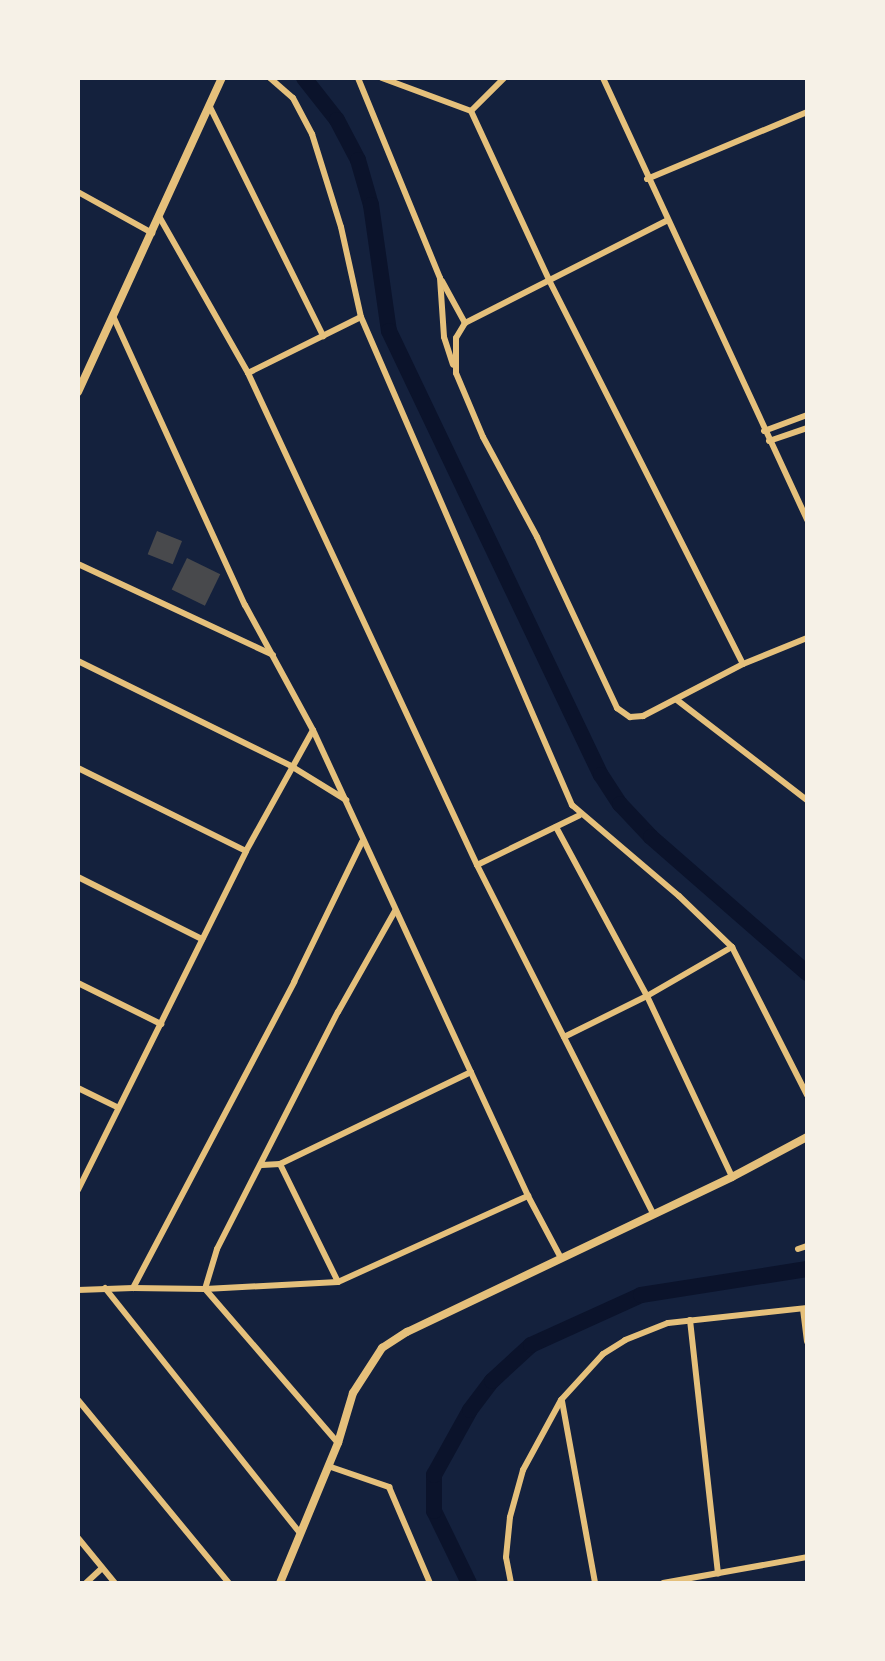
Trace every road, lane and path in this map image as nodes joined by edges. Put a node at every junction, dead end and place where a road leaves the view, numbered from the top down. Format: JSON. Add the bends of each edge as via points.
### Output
{"nodes":[{"id":1,"x":270,"y":78,"type":"edge"},
{"id":2,"x":358,"y":78,"type":"edge"},
{"id":3,"x":382,"y":78,"type":"edge"},
{"id":4,"x":504,"y":78,"type":"edge"},
{"id":5,"x":603,"y":78,"type":"edge"},
{"id":6,"x":220,"y":79,"type":"edge"},
{"id":7,"x":208,"y":105,"type":"junction"},
{"id":8,"x":471,"y":111,"type":"junction"},
{"id":9,"x":807,"y":112,"type":"edge"},
{"id":10,"x":647,"y":179,"type":"junction"},
{"id":11,"x":78,"y":192,"type":"edge"},
{"id":12,"x":160,"y":218,"type":"junction"},
{"id":13,"x":668,"y":220,"type":"junction"},
{"id":14,"x":152,"y":233,"type":"junction"},
{"id":15,"x":441,"y":278,"type":"junction"},
{"id":16,"x":549,"y":280,"type":"junction"},
{"id":17,"x":113,"y":316,"type":"junction"},
{"id":18,"x":361,"y":317,"type":"junction"},
{"id":19,"x":465,"y":323,"type":"junction"},
{"id":20,"x":323,"y":336,"type":"junction"},
{"id":21,"x":248,"y":373,"type":"junction"},
{"id":22,"x":456,"y":373,"type":"junction"},
{"id":23,"x":78,"y":392,"type":"edge"},
{"id":24,"x":807,"y":415,"type":"edge"},
{"id":25,"x":807,"y":428,"type":"edge"},
{"id":26,"x":764,"y":431,"type":"junction"},
{"id":27,"x":769,"y":441,"type":"junction"},
{"id":28,"x":805,"y":509,"type":"edge"},
{"id":29,"x":807,"y":520,"type":"edge"},
{"id":30,"x":78,"y":564,"type":"edge"},
{"id":31,"x":807,"y":638,"type":"edge"},
{"id":32,"x":273,"y":655,"type":"junction"},
{"id":33,"x":78,"y":661,"type":"edge"},
{"id":34,"x":743,"y":664,"type":"junction"},
{"id":35,"x":677,"y":700,"type":"junction"},
{"id":36,"x":313,"y":730,"type":"junction"},
{"id":37,"x":291,"y":766,"type":"junction"},
{"id":38,"x":78,"y":768,"type":"edge"},
{"id":39,"x":346,"y":800,"type":"junction"},
{"id":40,"x":807,"y":800,"type":"edge"},
{"id":41,"x":580,"y":815,"type":"junction"},
{"id":42,"x":556,"y":826,"type":"junction"},
{"id":43,"x":362,"y":843,"type":"junction"},
{"id":44,"x":246,"y":851,"type":"junction"},
{"id":45,"x":477,"y":865,"type":"junction"},
{"id":46,"x":78,"y":877,"type":"edge"},
{"id":47,"x":395,"y":910,"type":"junction"},
{"id":48,"x":202,"y":939,"type":"junction"},
{"id":49,"x":732,"y":947,"type":"junction"},
{"id":50,"x":78,"y":983,"type":"edge"},
{"id":51,"x":647,"y":996,"type":"junction"},
{"id":52,"x":161,"y":1024,"type":"junction"},
{"id":53,"x":564,"y":1037,"type":"junction"},
{"id":54,"x":471,"y":1072,"type":"junction"},
{"id":55,"x":78,"y":1088,"type":"edge"},
{"id":56,"x":807,"y":1095,"type":"edge"},
{"id":57,"x":117,"y":1107,"type":"junction"},
{"id":58,"x":807,"y":1137,"type":"edge"},
{"id":59,"x":280,"y":1164,"type":"junction"},
{"id":60,"x":262,"y":1166,"type":"junction"},
{"id":61,"x":732,"y":1177,"type":"junction"},
{"id":62,"x":78,"y":1190,"type":"edge"},
{"id":63,"x":528,"y":1196,"type":"junction"},
{"id":64,"x":652,"y":1212,"type":"junction"},
{"id":65,"x":807,"y":1246,"type":"edge"},
{"id":66,"x":798,"y":1249,"type":"dead end"},
{"id":67,"x":561,"y":1258,"type":"junction"},
{"id":68,"x":338,"y":1282,"type":"junction"},
{"id":69,"x":105,"y":1288,"type":"junction"},
{"id":70,"x":133,"y":1288,"type":"junction"},
{"id":71,"x":205,"y":1289,"type":"junction"},
{"id":72,"x":78,"y":1290,"type":"edge"},
{"id":73,"x":805,"y":1308,"type":"edge"},
{"id":74,"x":690,"y":1320,"type":"junction"},
{"id":75,"x":807,"y":1342,"type":"edge"},
{"id":76,"x":78,"y":1400,"type":"edge"},
{"id":77,"x":561,"y":1400,"type":"junction"},
{"id":78,"x":338,"y":1443,"type":"junction"},
{"id":79,"x":328,"y":1466,"type":"junction"},
{"id":80,"x":300,"y":1533,"type":"junction"},
{"id":81,"x":78,"y":1538,"type":"edge"},
{"id":82,"x":807,"y":1557,"type":"edge"},
{"id":83,"x":102,"y":1568,"type":"junction"},
{"id":84,"x":718,"y":1573,"type":"junction"},
{"id":85,"x":86,"y":1583,"type":"edge"},
{"id":86,"x":115,"y":1583,"type":"edge"},
{"id":87,"x":229,"y":1583,"type":"edge"},
{"id":88,"x":280,"y":1583,"type":"edge"},
{"id":89,"x":430,"y":1583,"type":"edge"},
{"id":90,"x":512,"y":1583,"type":"edge"},
{"id":91,"x":595,"y":1583,"type":"edge"},
{"id":92,"x":663,"y":1583,"type":"edge"}],
"edges":[{"from":1,"to":18,"type":"street","via":[[302,110],[325,167]]},
{"from":2,"to":15,"type":"street"},
{"from":3,"to":8,"type":"street"},
{"from":4,"to":8,"type":"street"},
{"from":5,"to":10,"type":"street"},
{"from":6,"to":7,"type":"street"},
{"from":7,"to":12,"type":"street"},
{"from":7,"to":20,"type":"street"},
{"from":8,"to":16,"type":"street"},
{"from":9,"to":10,"type":"street"},
{"from":10,"to":13,"type":"street"},
{"from":11,"to":14,"type":"street"},
{"from":12,"to":14,"type":"street"},
{"from":12,"to":21,"type":"street"},
{"from":13,"to":16,"type":"street"},
{"from":13,"to":26,"type":"street"},
{"from":14,"to":17,"type":"street"},
{"from":15,"to":19,"type":"street"},
{"from":15,"to":22,"type":"street","via":[[444,337]]},
{"from":16,"to":19,"type":"street"},
{"from":16,"to":34,"type":"street"},
{"from":17,"to":23,"type":"street"},
{"from":17,"to":32,"type":"street","via":[[245,605]]},
{"from":18,"to":20,"type":"street"},
{"from":18,"to":41,"type":"street","via":[[562,787]]},
{"from":19,"to":22,"type":"street","via":[[456,338]]},
{"from":20,"to":21,"type":"street"},
{"from":21,"to":45,"type":"street"},
{"from":22,"to":35,"type":"street","via":[[483,437],[537,537],[617,708],[637,718]]},
{"from":24,"to":26,"type":"street"},
{"from":25,"to":27,"type":"street"},
{"from":26,"to":27,"type":"street"},
{"from":27,"to":28,"type":"street"},
{"from":28,"to":29,"type":"street"},
{"from":30,"to":32,"type":"street"},
{"from":31,"to":34,"type":"street"},
{"from":32,"to":36,"type":"street"},
{"from":33,"to":37,"type":"street"},
{"from":34,"to":35,"type":"street"},
{"from":35,"to":40,"type":"street"},
{"from":36,"to":37,"type":"street"},
{"from":36,"to":39,"type":"street"},
{"from":37,"to":39,"type":"street"},
{"from":37,"to":44,"type":"street"},
{"from":38,"to":44,"type":"street"},
{"from":39,"to":43,"type":"street"},
{"from":41,"to":42,"type":"street"},
{"from":41,"to":49,"type":"street","via":[[679,896]]},
{"from":42,"to":45,"type":"street"},
{"from":42,"to":51,"type":"street"},
{"from":43,"to":47,"type":"street"},
{"from":43,"to":70,"type":"street","via":[[294,982]]},
{"from":44,"to":48,"type":"street"},
{"from":45,"to":53,"type":"street"},
{"from":46,"to":48,"type":"street"},
{"from":47,"to":54,"type":"street"},
{"from":47,"to":60,"type":"street"},
{"from":48,"to":52,"type":"street"},
{"from":49,"to":51,"type":"street"},
{"from":49,"to":56,"type":"street"},
{"from":50,"to":52,"type":"street"},
{"from":51,"to":53,"type":"street"},
{"from":51,"to":61,"type":"street"},
{"from":52,"to":57,"type":"street"},
{"from":53,"to":64,"type":"street"},
{"from":54,"to":59,"type":"street"},
{"from":54,"to":63,"type":"street"},
{"from":55,"to":57,"type":"street"},
{"from":57,"to":62,"type":"street"},
{"from":58,"to":61,"type":"street"},
{"from":59,"to":60,"type":"street"},
{"from":59,"to":68,"type":"street"},
{"from":60,"to":71,"type":"street","via":[[218,1249]]},
{"from":61,"to":64,"type":"street"},
{"from":63,"to":67,"type":"street"},
{"from":63,"to":68,"type":"street"},
{"from":64,"to":67,"type":"street"},
{"from":65,"to":66,"type":"street"},
{"from":67,"to":78,"type":"street","via":[[407,1332],[382,1348],[353,1393]]},
{"from":68,"to":71,"type":"street"},
{"from":69,"to":70,"type":"street"},
{"from":69,"to":72,"type":"street"},
{"from":69,"to":80,"type":"street"},
{"from":70,"to":71,"type":"street"},
{"from":71,"to":78,"type":"street"},
{"from":73,"to":74,"type":"street"},
{"from":73,"to":75,"type":"street"},
{"from":74,"to":77,"type":"street","via":[[668,1323],[625,1340],[581,1374]]},
{"from":74,"to":84,"type":"street"},
{"from":76,"to":87,"type":"street"},
{"from":77,"to":90,"type":"street","via":[[523,1470],[513,1501],[506,1557]]},
{"from":77,"to":91,"type":"street"},
{"from":78,"to":79,"type":"street"},
{"from":79,"to":80,"type":"street"},
{"from":79,"to":89,"type":"street","via":[[389,1487]]},
{"from":80,"to":88,"type":"street"},
{"from":81,"to":83,"type":"street"},
{"from":82,"to":84,"type":"street"},
{"from":83,"to":85,"type":"street"},
{"from":83,"to":86,"type":"street"},
{"from":84,"to":92,"type":"street"}]}
